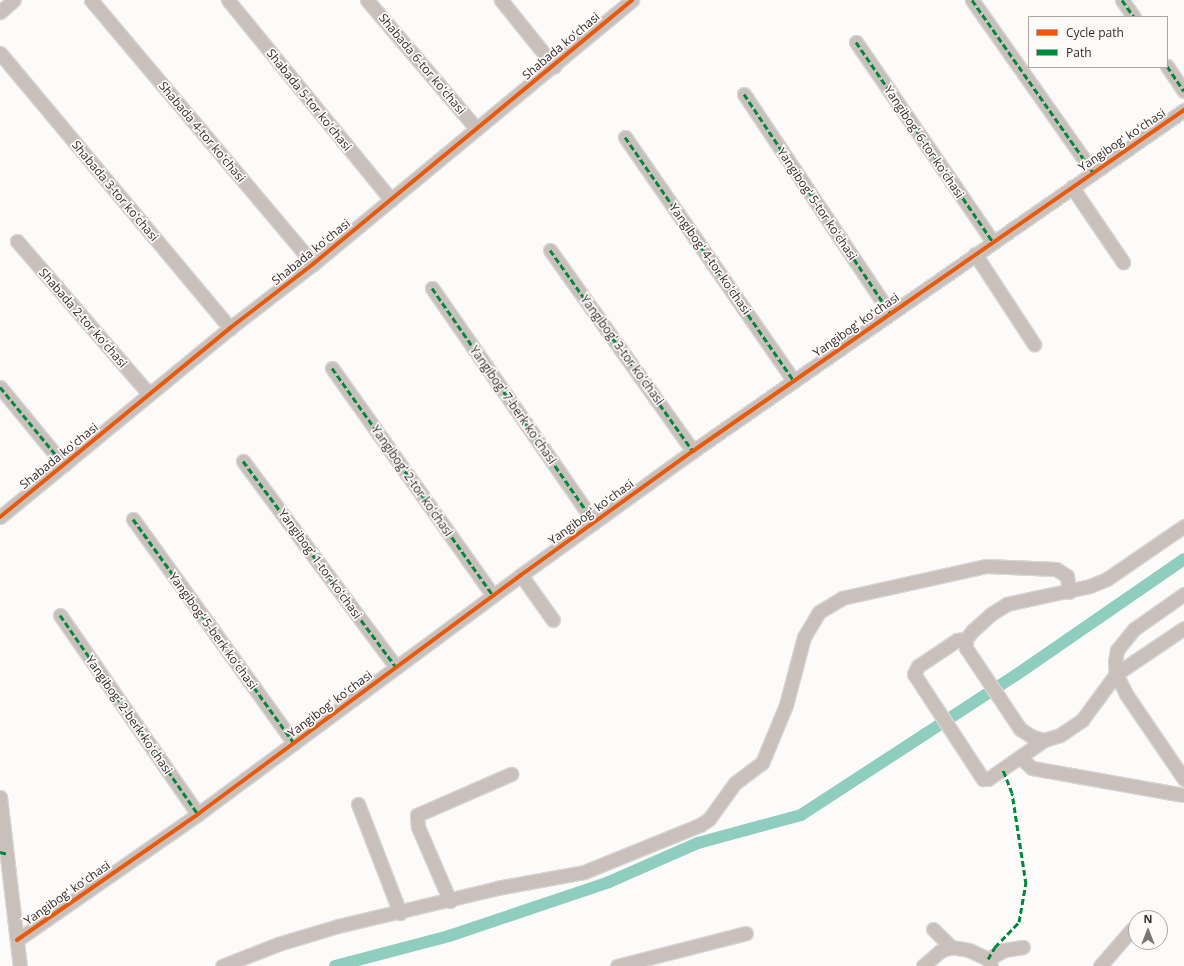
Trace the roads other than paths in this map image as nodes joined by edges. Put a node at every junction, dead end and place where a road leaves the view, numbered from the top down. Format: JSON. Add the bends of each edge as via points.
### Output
{"nodes":[{"id":1,"x":14,"y":0,"type":"edge"},
{"id":2,"x":91,"y":0,"type":"edge"},
{"id":3,"x":228,"y":0,"type":"edge"},
{"id":4,"x":367,"y":0,"type":"edge"},
{"id":5,"x":501,"y":0,"type":"edge"},
{"id":6,"x":632,"y":0,"type":"edge"},
{"id":7,"x":972,"y":0,"type":"edge"},
{"id":8,"x":1125,"y":1,"type":"edge"},
{"id":9,"x":0,"y":12,"type":"edge"},
{"id":10,"x":1133,"y":16,"type":"edge"},
{"id":11,"x":856,"y":42,"type":"dead end"},
{"id":12,"x":0,"y":53,"type":"edge"},
{"id":13,"x":554,"y":66,"type":"junction"},
{"id":14,"x":1168,"y":67,"type":"edge"},
{"id":15,"x":1184,"y":91,"type":"edge"},
{"id":16,"x":744,"y":94,"type":"dead end"},
{"id":17,"x":1184,"y":110,"type":"edge"},
{"id":18,"x":476,"y":128,"type":"junction"},
{"id":19,"x":625,"y":137,"type":"dead end"},
{"id":20,"x":1093,"y":172,"type":"junction"},
{"id":21,"x":1072,"y":186,"type":"junction"},
{"id":22,"x":391,"y":200,"type":"junction"},
{"id":23,"x":17,"y":241,"type":"dead end"},
{"id":24,"x":993,"y":242,"type":"junction"},
{"id":25,"x":550,"y":250,"type":"dead end"},
{"id":26,"x":975,"y":254,"type":"junction"},
{"id":27,"x":1123,"y":262,"type":"dead end"},
{"id":28,"x":313,"y":264,"type":"junction"},
{"id":29,"x":432,"y":288,"type":"dead end"},
{"id":30,"x":890,"y":313,"type":"junction"},
{"id":31,"x":230,"y":328,"type":"junction"},
{"id":32,"x":1034,"y":344,"type":"dead end"},
{"id":33,"x":332,"y":368,"type":"dead end"},
{"id":34,"x":794,"y":381,"type":"junction"},
{"id":35,"x":0,"y":388,"type":"edge"},
{"id":36,"x":149,"y":394,"type":"junction"},
{"id":37,"x":693,"y":450,"type":"junction"},
{"id":38,"x":243,"y":461,"type":"dead end"},
{"id":39,"x":64,"y":465,"type":"junction"},
{"id":40,"x":0,"y":517,"type":"edge"},
{"id":41,"x":132,"y":519,"type":"dead end"},
{"id":42,"x":594,"y":522,"type":"junction"},
{"id":43,"x":1184,"y":526,"type":"edge"},
{"id":44,"x":520,"y":574,"type":"junction"},
{"id":45,"x":1069,"y":592,"type":"junction"},
{"id":46,"x":1184,"y":594,"type":"edge"},
{"id":47,"x":493,"y":595,"type":"junction"},
{"id":48,"x":60,"y":615,"type":"dead end"},
{"id":49,"x":553,"y":620,"type":"dead end"},
{"id":50,"x":1184,"y":628,"type":"edge"},
{"id":51,"x":966,"y":639,"type":"junction"},
{"id":52,"x":396,"y":667,"type":"junction"},
{"id":53,"x":1116,"y":674,"type":"junction"},
{"id":54,"x":1044,"y":740,"type":"junction"},
{"id":55,"x":294,"y":743,"type":"junction"},
{"id":56,"x":1020,"y":757,"type":"junction"},
{"id":57,"x":511,"y":774,"type":"dead end"},
{"id":58,"x":1184,"y":779,"type":"edge"},
{"id":59,"x":1184,"y":795,"type":"edge"},
{"id":60,"x":0,"y":797,"type":"edge"},
{"id":61,"x":358,"y":804,"type":"dead end"},
{"id":62,"x":198,"y":814,"type":"junction"},
{"id":63,"x":4,"y":853,"type":"edge"},
{"id":64,"x":450,"y":901,"type":"junction"},
{"id":65,"x":400,"y":913,"type":"junction"},
{"id":66,"x":933,"y":929,"type":"dead end"},
{"id":67,"x":746,"y":933,"type":"dead end"},
{"id":68,"x":1128,"y":934,"type":"edge"},
{"id":69,"x":17,"y":940,"type":"junction"},
{"id":70,"x":951,"y":947,"type":"junction"},
{"id":71,"x":1023,"y":947,"type":"dead end"},
{"id":72,"x":990,"y":962,"type":"edge"},
{"id":73,"x":20,"y":966,"type":"edge"},
{"id":74,"x":222,"y":966,"type":"edge"},
{"id":75,"x":617,"y":966,"type":"edge"},
{"id":76,"x":923,"y":966,"type":"edge"},
{"id":77,"x":1100,"y":966,"type":"edge"}],
"edges":[{"from":1,"to":9,"type":"street"},
{"from":2,"to":28,"type":"street","name":"Shabada 4-tor koʻchasi"},
{"from":3,"to":22,"type":"street","name":"Shabada 5-tor koʻchasi"},
{"from":4,"to":18,"type":"street","name":"Shabada 6-tor koʻchasi"},
{"from":5,"to":13,"type":"street"},
{"from":6,"to":13,"type":"street","name":"Shabada koʻchasi"},
{"from":7,"to":20,"type":"street"},
{"from":8,"to":10,"type":"street"},
{"from":11,"to":24,"type":"street","name":"Yangibogʻ 6-tor koʻchasi"},
{"from":12,"to":31,"type":"street","name":"Shabada 3-tor koʻchasi"},
{"from":13,"to":18,"type":"street","name":"Shabada koʻchasi"},
{"from":14,"to":15,"type":"street"},
{"from":16,"to":30,"type":"street","name":"Yangibogʻ 5-tor koʻchasi"},
{"from":17,"to":20,"type":"street","name":"Yangibogʻ koʻchasi"},
{"from":18,"to":22,"type":"street","name":"Shabada koʻchasi"},
{"from":19,"to":34,"type":"street","name":"Yangibogʻ 4-tor koʻchasi"},
{"from":20,"to":21,"type":"street","name":"Yangibogʻ koʻchasi"},
{"from":21,"to":24,"type":"street","name":"Yangibogʻ koʻchasi"},
{"from":21,"to":27,"type":"street"},
{"from":22,"to":28,"type":"street","name":"Shabada koʻchasi"},
{"from":23,"to":36,"type":"street","name":"Shabada 2-tor koʻchasi"},
{"from":24,"to":26,"type":"street","name":"Yangibogʻ koʻchasi"},
{"from":25,"to":37,"type":"street","name":"Yangibogʻ 3-tor koʻchasi"},
{"from":26,"to":30,"type":"street","name":"Yangibogʻ koʻchasi"},
{"from":26,"to":32,"type":"street"},
{"from":28,"to":31,"type":"street","name":"Shabada koʻchasi"},
{"from":29,"to":42,"type":"street","name":"Yangibogʻ 7-berk koʻchasi"},
{"from":30,"to":34,"type":"street","name":"Yangibogʻ koʻchasi"},
{"from":31,"to":36,"type":"street","name":"Shabada koʻchasi"},
{"from":33,"to":47,"type":"street","name":"Yangibogʻ 2-tor koʻchasi"},
{"from":34,"to":37,"type":"street","name":"Yangibogʻ koʻchasi"},
{"from":35,"to":39,"type":"street"},
{"from":36,"to":39,"type":"street","name":"Shabada koʻchasi"},
{"from":37,"to":42,"type":"street","name":"Yangibogʻ koʻchasi"},
{"from":38,"to":52,"type":"street","name":"Yangibogʻ 1-tor koʻchasi"},
{"from":39,"to":40,"type":"street","name":"Shabada koʻchasi"},
{"from":41,"to":55,"type":"street","name":"Yangibogʻ 5-berk koʻchasi"},
{"from":42,"to":44,"type":"street","name":"Yangibogʻ koʻchasi"},
{"from":43,"to":45,"type":"street","via":[[1106,579]]},
{"from":44,"to":47,"type":"street","name":"Yangibogʻ koʻchasi"},
{"from":44,"to":49,"type":"street"},
{"from":45,"to":51,"type":"street","via":[[1008,604],[991,614]]},
{"from":45,"to":64,"type":"street","via":[[1067,576],[1056,569],[986,566],[862,592],[830,603],[811,622],[804,636],[786,705],[762,763],[735,783],[710,818],[700,825],[605,866]]},
{"from":46,"to":53,"type":"street","via":[[1134,629],[1124,640],[1117,650]]},
{"from":47,"to":52,"type":"street","name":"Yangibogʻ koʻchasi"},
{"from":48,"to":62,"type":"street","name":"Yangibogʻ 2-berk koʻchasi"},
{"from":50,"to":53,"type":"street"},
{"from":51,"to":54,"type":"street","via":[[966,648],[1020,729]]},
{"from":51,"to":56,"type":"street","via":[[956,640],[918,666],[914,674],[983,779],[988,779]]},
{"from":52,"to":55,"type":"street","name":"Yangibogʻ koʻchasi"},
{"from":53,"to":54,"type":"street","via":[[1082,720],[1060,735]]},
{"from":53,"to":58,"type":"street","via":[[1126,694]]},
{"from":54,"to":56,"type":"street"},
{"from":55,"to":62,"type":"street","name":"Yangibogʻ koʻchasi"},
{"from":56,"to":59,"type":"street","via":[[1032,768]]},
{"from":57,"to":64,"type":"street","via":[[417,815],[418,827]]},
{"from":60,"to":63,"type":"street"},
{"from":61,"to":65,"type":"street"},
{"from":62,"to":69,"type":"street","name":"Yangibogʻ koʻchasi"},
{"from":63,"to":69,"type":"street"},
{"from":64,"to":65,"type":"street"},
{"from":65,"to":74,"type":"street","via":[[338,926]]},
{"from":66,"to":70,"type":"street"},
{"from":67,"to":75,"type":"street"},
{"from":68,"to":77,"type":"street"},
{"from":69,"to":73,"type":"street"},
{"from":70,"to":72,"type":"street","via":[[969,950]]},
{"from":70,"to":76,"type":"street","via":[[940,951]]},
{"from":71,"to":72,"type":"street","via":[[1004,950]]}]}
